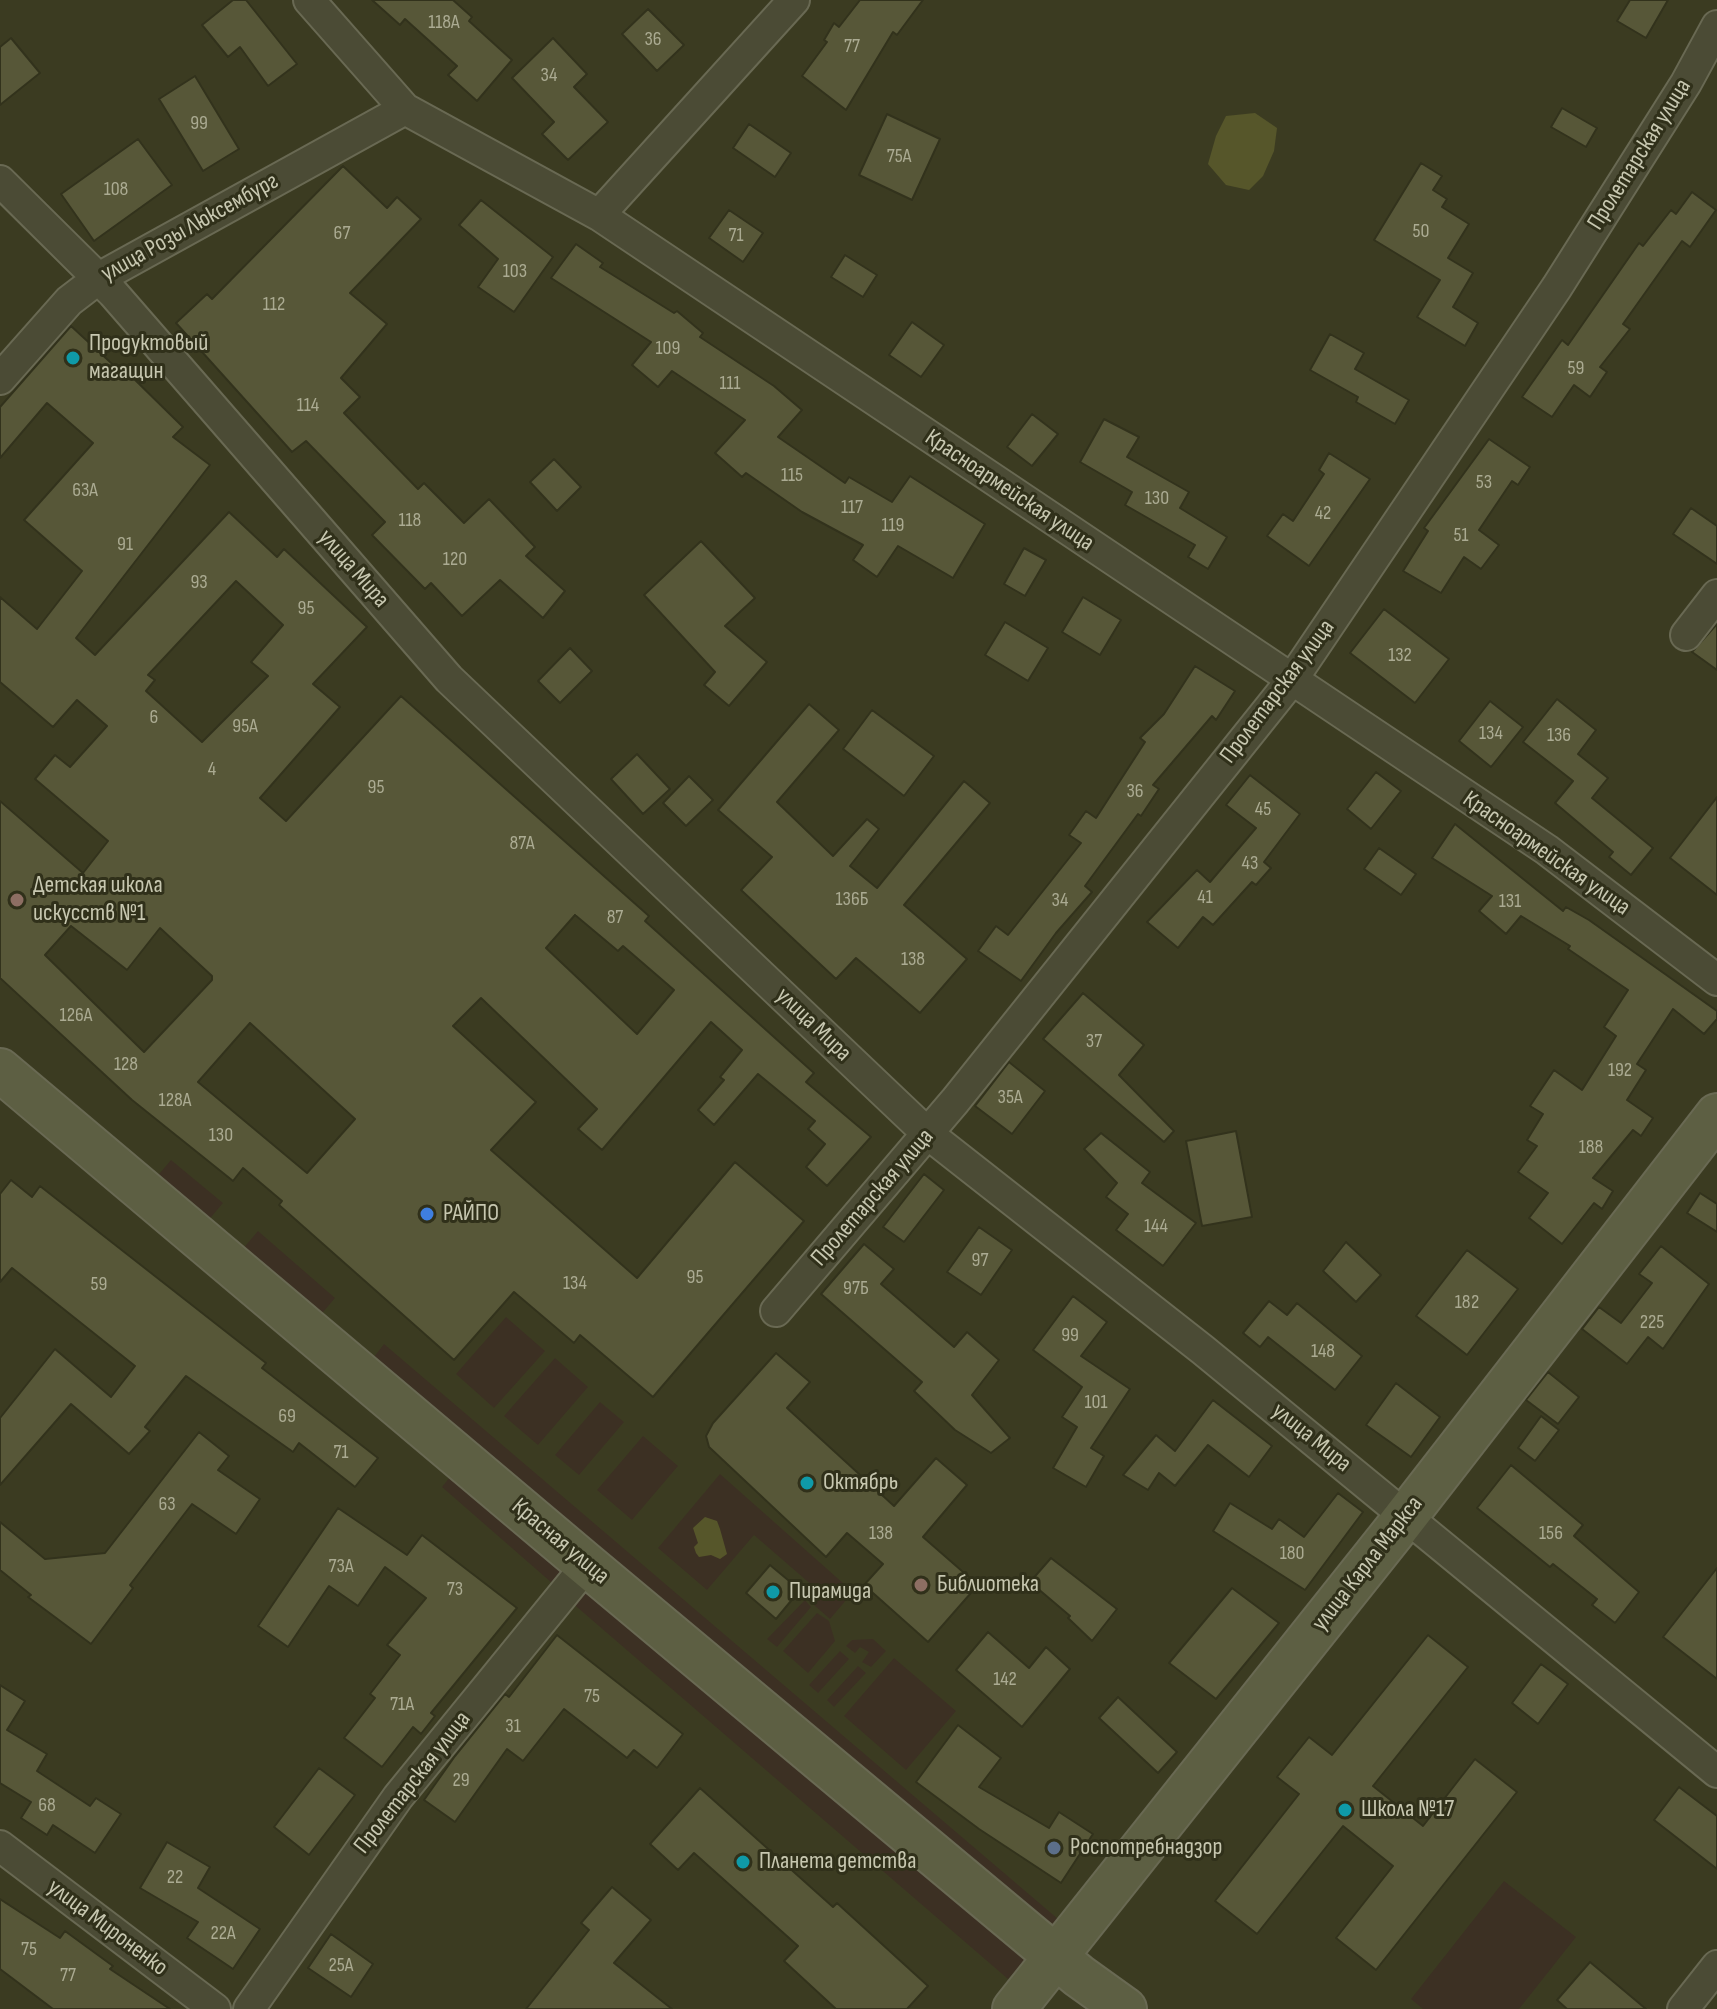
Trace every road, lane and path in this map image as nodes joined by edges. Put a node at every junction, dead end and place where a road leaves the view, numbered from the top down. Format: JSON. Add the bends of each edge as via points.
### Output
{"nodes":[{"id":1,"x":309,"y":0,"type":"edge"},
{"id":2,"x":794,"y":0,"type":"edge"},
{"id":3,"x":1717,"y":26,"type":"edge"},
{"id":4,"x":405,"y":109,"type":"junction"},
{"id":5,"x":0,"y":181,"type":"edge"},
{"id":6,"x":599,"y":215,"type":"junction"},
{"id":7,"x":99,"y":278,"type":"junction"},
{"id":8,"x":0,"y":379,"type":"edge"},
{"id":9,"x":1717,"y":595,"type":"edge"},
{"id":10,"x":1686,"y":635,"type":"dead end"},
{"id":11,"x":1291,"y":681,"type":"junction"},
{"id":12,"x":1717,"y":980,"type":"edge"},
{"id":13,"x":0,"y":1070,"type":"edge"},
{"id":14,"x":1717,"y":1115,"type":"edge"},
{"id":15,"x":928,"y":1134,"type":"junction"},
{"id":16,"x":776,"y":1311,"type":"dead end"},
{"id":17,"x":1406,"y":1516,"type":"junction"},
{"id":18,"x":587,"y":1565,"type":"junction"},
{"id":19,"x":1717,"y":1772,"type":"edge"},
{"id":20,"x":0,"y":1846,"type":"edge"},
{"id":21,"x":1057,"y":1957,"type":"junction"},
{"id":22,"x":1717,"y":1966,"type":"edge"},
{"id":23,"x":215,"y":2009,"type":"edge"},
{"id":24,"x":249,"y":2009,"type":"edge"},
{"id":25,"x":1014,"y":2009,"type":"edge"},
{"id":26,"x":1125,"y":2009,"type":"edge"},
{"id":27,"x":1683,"y":2009,"type":"edge"}],
"edges":[{"from":1,"to":4,"type":"street","name":"Красноармейская улица"},
{"from":2,"to":6,"type":"street"},
{"from":3,"to":11,"type":"street","name":"Пролетарская улица","via":[[1557,287]]},
{"from":4,"to":6,"type":"street","name":"Красноармейская улица"},
{"from":4,"to":7,"type":"street","name":"улица Розы Люксембург"},
{"from":5,"to":7,"type":"street","name":"улица Мира"},
{"from":6,"to":11,"type":"street","name":"Красноармейская улица"},
{"from":7,"to":8,"type":"street","name":"улица Розы Люксембург","via":[[69,301]]},
{"from":7,"to":15,"type":"street","name":"улица Мира","via":[[449,679]]},
{"from":9,"to":10,"type":"street"},
{"from":11,"to":12,"type":"street","name":"Красноармейская улица","via":[[1547,850]]},
{"from":11,"to":15,"type":"street","name":"Пролетарская улица"},
{"from":13,"to":18,"type":"main road","name":"Красная улица"},
{"from":14,"to":17,"type":"main road","name":"улица Карла Маркса"},
{"from":15,"to":16,"type":"street","name":"Пролетарская улица"},
{"from":15,"to":17,"type":"street","name":"улица Мира"},
{"from":17,"to":19,"type":"street","name":"улица Мира"},
{"from":17,"to":21,"type":"main road","name":"улица Карла Маркса"},
{"from":18,"to":21,"type":"main road","name":"Красная улица"},
{"from":18,"to":24,"type":"street","name":"Пролетарская улица","via":[[398,1797]]},
{"from":20,"to":23,"type":"street","name":"улица Мироненко"},
{"from":21,"to":25,"type":"main road","name":"улица Карла Маркса"},
{"from":21,"to":26,"type":"main road","name":"Красная улица"},
{"from":22,"to":27,"type":"street"}]}
